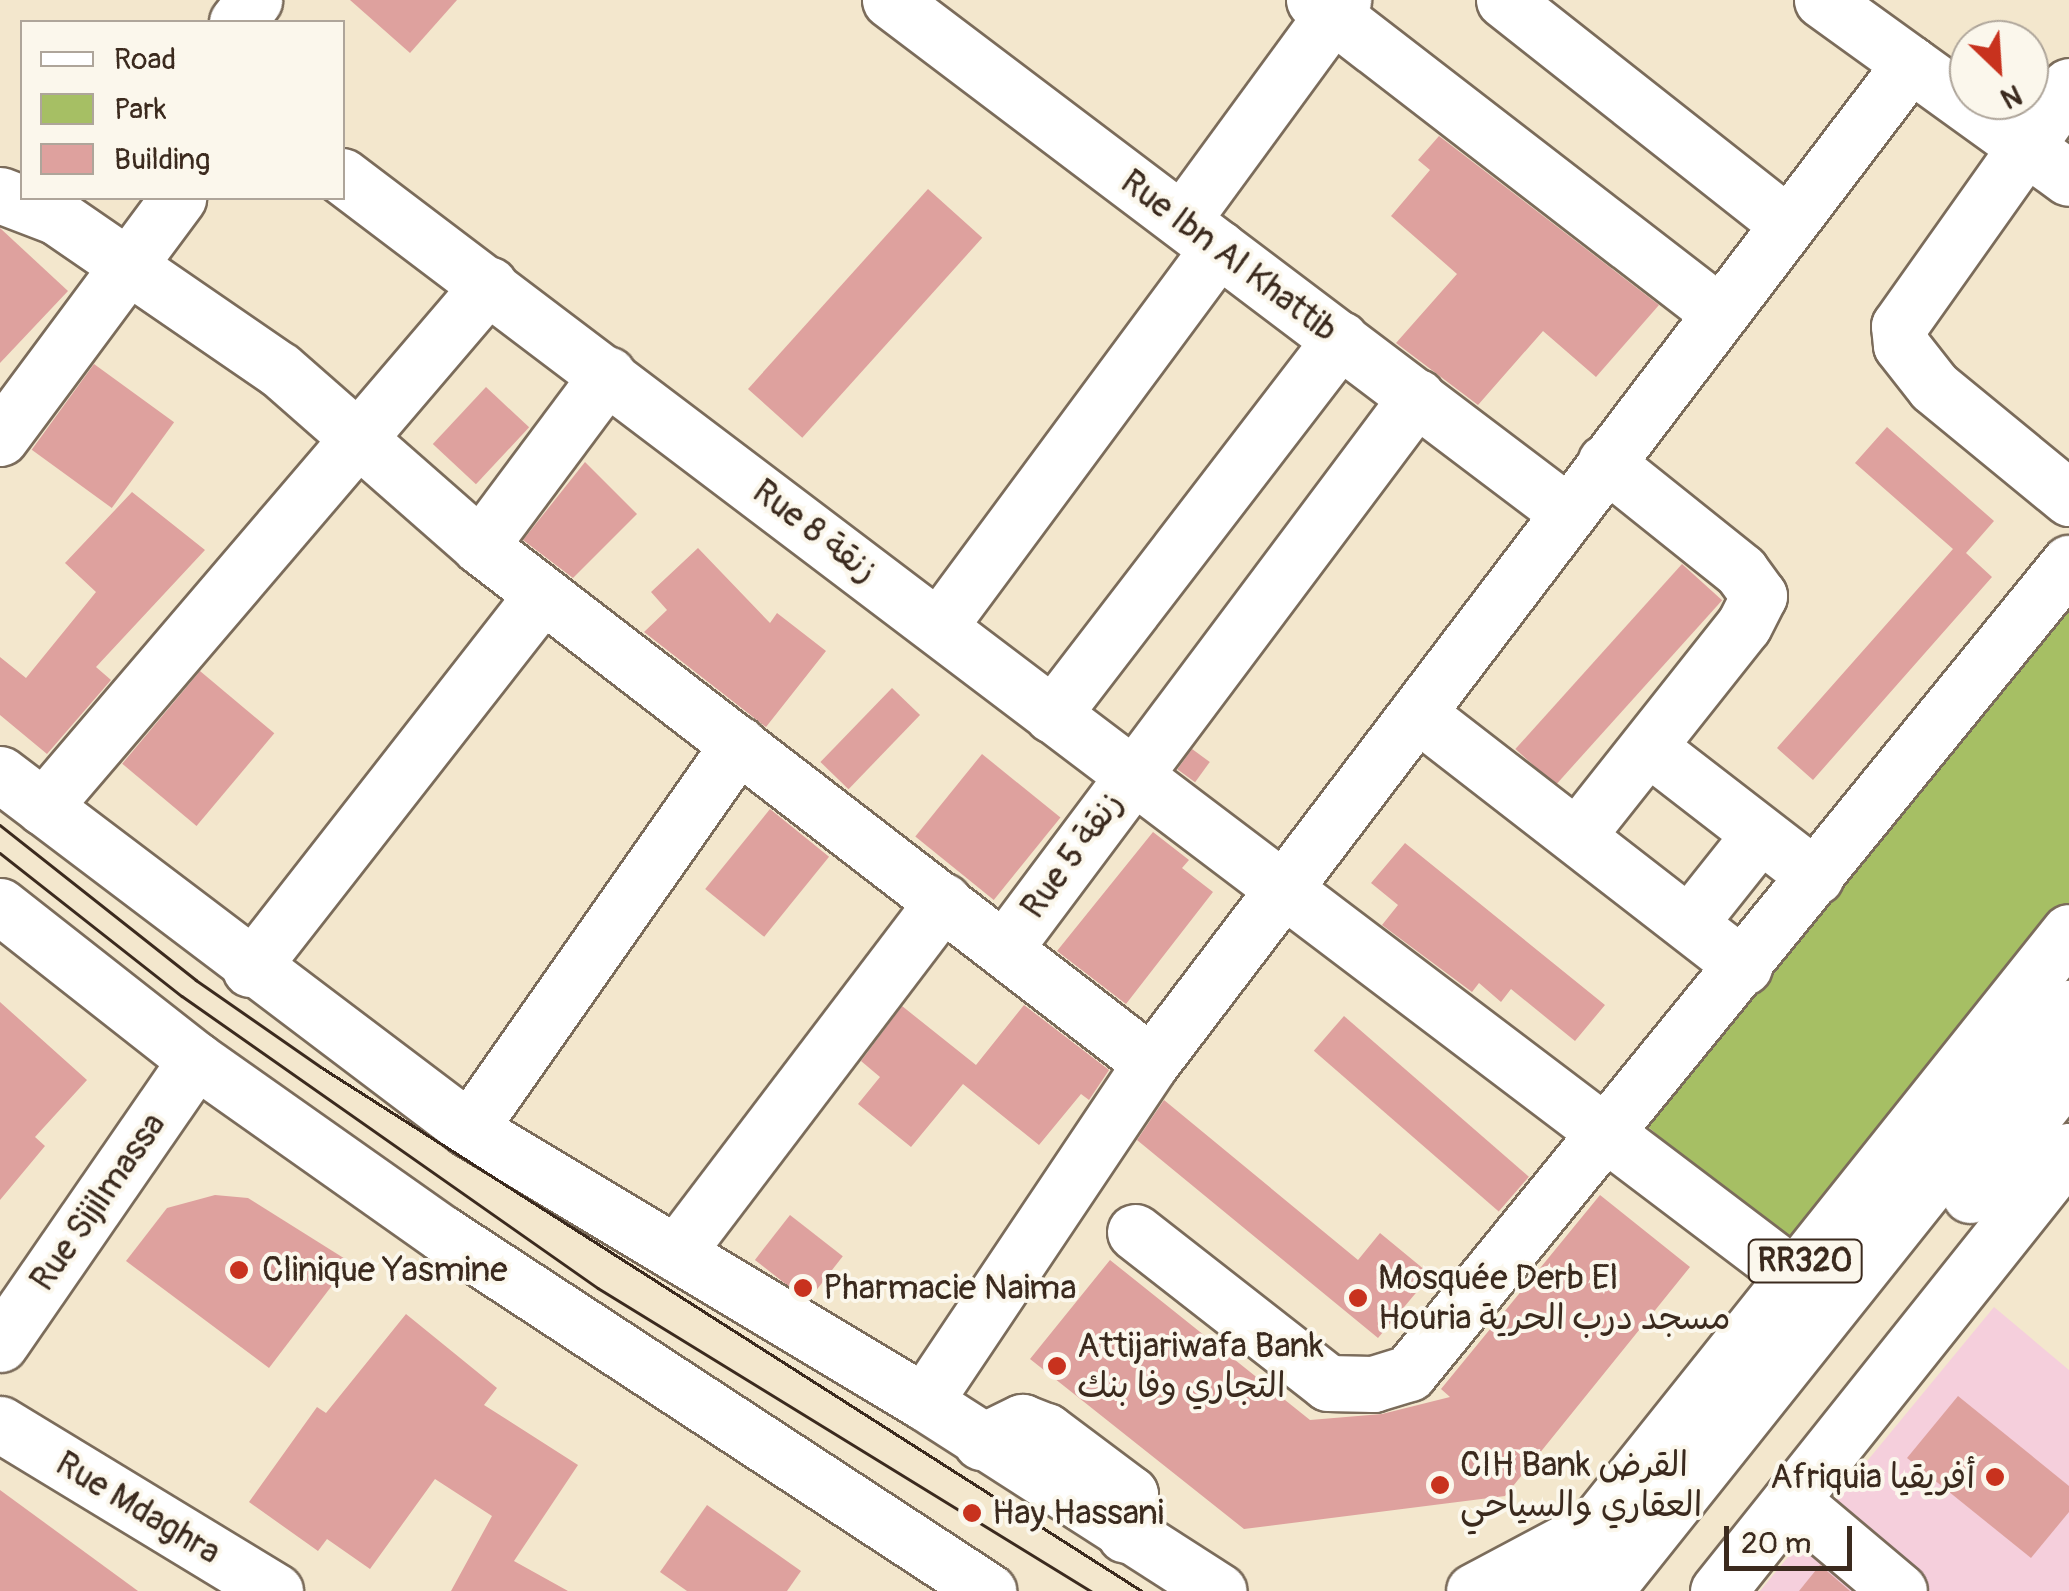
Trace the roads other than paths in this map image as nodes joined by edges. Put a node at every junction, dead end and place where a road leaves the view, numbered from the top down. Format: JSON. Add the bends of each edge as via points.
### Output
{"nodes":[{"id":1,"x":254,"y":0,"type":"edge"},
{"id":2,"x":890,"y":0,"type":"edge"},
{"id":3,"x":1504,"y":0,"type":"edge"},
{"id":4,"x":1329,"y":5,"type":"edge"},
{"id":5,"x":1841,"y":6,"type":"edge"},
{"id":6,"x":239,"y":20,"type":"edge"},
{"id":7,"x":1910,"y":64,"type":"junction"},
{"id":8,"x":2069,"y":86,"type":"edge"},
{"id":9,"x":2024,"y":144,"type":"junction"},
{"id":10,"x":345,"y":178,"type":"edge"},
{"id":11,"x":2069,"y":178,"type":"edge"},
{"id":12,"x":0,"y":195,"type":"edge"},
{"id":13,"x":177,"y":200,"type":"edge"},
{"id":14,"x":1785,"y":222,"type":"junction"},
{"id":15,"x":1201,"y":234,"type":"junction"},
{"id":16,"x":130,"y":264,"type":"junction"},
{"id":17,"x":489,"y":284,"type":"junction"},
{"id":18,"x":1718,"y":311,"type":"junction"},
{"id":19,"x":1340,"y":339,"type":"junction"},
{"id":20,"x":608,"y":374,"type":"junction"},
{"id":21,"x":1416,"y":397,"type":"junction"},
{"id":22,"x":0,"y":438,"type":"edge"},
{"id":23,"x":360,"y":440,"type":"junction"},
{"id":24,"x":1604,"y":462,"type":"junction"},
{"id":25,"x":2069,"y":498,"type":"edge"},
{"id":26,"x":1567,"y":512,"type":"junction"},
{"id":27,"x":480,"y":546,"type":"junction"},
{"id":28,"x":2069,"y":563,"type":"edge"},
{"id":29,"x":542,"y":596,"type":"junction"},
{"id":30,"x":940,"y":626,"type":"junction"},
{"id":31,"x":1417,"y":713,"type":"junction"},
{"id":32,"x":1052,"y":715,"type":"junction"},
{"id":33,"x":739,"y":744,"type":"junction"},
{"id":34,"x":1648,"y":747,"type":"junction"},
{"id":35,"x":0,"y":774,"type":"edge"},
{"id":36,"x":1130,"y":774,"type":"junction"},
{"id":37,"x":43,"y":807,"type":"junction"},
{"id":38,"x":1579,"y":833,"type":"junction"},
{"id":39,"x":1760,"y":834,"type":"junction"},
{"id":40,"x":1816,"y":878,"type":"junction"},
{"id":41,"x":1286,"y":886,"type":"junction"},
{"id":42,"x":943,"y":901,"type":"junction"},
{"id":43,"x":0,"y":906,"type":"edge"},
{"id":44,"x":1690,"y":922,"type":"junction"},
{"id":45,"x":2069,"y":932,"type":"edge"},
{"id":46,"x":1006,"y":946,"type":"junction"},
{"id":47,"x":1744,"y":967,"type":"junction"},
{"id":48,"x":250,"y":968,"type":"junction"},
{"id":49,"x":2069,"y":1008,"type":"edge"},
{"id":50,"x":196,"y":1060,"type":"junction"},
{"id":51,"x":1151,"y":1063,"type":"junction"},
{"id":52,"x":2069,"y":1071,"type":"edge"},
{"id":53,"x":469,"y":1129,"type":"junction"},
{"id":54,"x":1606,"y":1132,"type":"junction"},
{"id":55,"x":2069,"y":1151,"type":"edge"},
{"id":56,"x":1134,"y":1232,"type":"dead end"},
{"id":57,"x":676,"y":1252,"type":"junction"},
{"id":58,"x":1793,"y":1275,"type":"junction"},
{"id":59,"x":0,"y":1344,"type":"edge"},
{"id":60,"x":924,"y":1402,"type":"junction"},
{"id":61,"x":0,"y":1424,"type":"edge"},
{"id":62,"x":1792,"y":1500,"type":"junction"},
{"id":63,"x":1605,"y":1512,"type":"junction"},
{"id":64,"x":1735,"y":1585,"type":"edge"},
{"id":65,"x":1220,"y":1586,"type":"edge"},
{"id":66,"x":275,"y":1591,"type":"edge"},
{"id":67,"x":988,"y":1591,"type":"edge"},
{"id":68,"x":1474,"y":1591,"type":"edge"},
{"id":69,"x":1543,"y":1591,"type":"edge"},
{"id":70,"x":1604,"y":1591,"type":"edge"},
{"id":71,"x":1651,"y":1591,"type":"edge"},
{"id":72,"x":1899,"y":1591,"type":"edge"}],
"edges":[{"from":1,"to":6,"type":"street"},
{"from":2,"to":15,"type":"street","name":"Rue Ibn Al Khattib"},
{"from":3,"to":14,"type":"street"},
{"from":4,"to":15,"type":"street"},
{"from":4,"to":18,"type":"street"},
{"from":5,"to":7,"type":"street"},
{"from":7,"to":9,"type":"street"},
{"from":7,"to":14,"type":"street"},
{"from":8,"to":9,"type":"street"},
{"from":9,"to":11,"type":"street"},
{"from":9,"to":25,"type":"street","via":[[1905,311],[1901,345],[1934,387]]},
{"from":10,"to":17,"type":"street","name":"Rue 8 زنقة"},
{"from":12,"to":16,"type":"street","name":"Rue 5 زنقة","via":[[57,216]]},
{"from":13,"to":16,"type":"street"},
{"from":14,"to":18,"type":"street"},
{"from":15,"to":19,"type":"street","name":"Rue Ibn Al Khattib"},
{"from":15,"to":30,"type":"street"},
{"from":16,"to":22,"type":"street"},
{"from":16,"to":23,"type":"street","name":"Rue 5 زنقة","via":[[280,370]]},
{"from":17,"to":20,"type":"street","name":"Rue 8 زنقة"},
{"from":17,"to":23,"type":"street"},
{"from":18,"to":24,"type":"street"},
{"from":19,"to":21,"type":"street","name":"Rue Ibn Al Khattib"},
{"from":19,"to":32,"type":"street"},
{"from":20,"to":27,"type":"street"},
{"from":20,"to":30,"type":"street","name":"Rue 8 زنقة"},
{"from":21,"to":26,"type":"street","name":"Rue Ibn Al Khattib"},
{"from":21,"to":36,"type":"street","name":"Rue 5 زنقة"},
{"from":23,"to":27,"type":"street","name":"Rue 5 زنقة"},
{"from":23,"to":37,"type":"street"},
{"from":24,"to":26,"type":"street"},
{"from":24,"to":34,"type":"street","via":[[1742,571],[1759,596],[1744,625]]},
{"from":26,"to":31,"type":"street"},
{"from":27,"to":29,"type":"street","name":"Rue 5 زنقة"},
{"from":28,"to":40,"type":"street"},
{"from":29,"to":33,"type":"street","name":"Rue 5 زنقة"},
{"from":29,"to":48,"type":"street"},
{"from":30,"to":32,"type":"street","name":"Rue 8 زنقة"},
{"from":31,"to":38,"type":"street"},
{"from":31,"to":41,"type":"street"},
{"from":32,"to":36,"type":"street","name":"Rue 8 زنقة"},
{"from":33,"to":42,"type":"street","name":"Rue 5 زنقة"},
{"from":33,"to":53,"type":"street"},
{"from":34,"to":38,"type":"street"},
{"from":34,"to":39,"type":"street"},
{"from":35,"to":37,"type":"street"},
{"from":36,"to":41,"type":"street","name":"Rue 8 زنقة"},
{"from":36,"to":46,"type":"street","name":"Rue 5 زنقة"},
{"from":37,"to":48,"type":"street"},
{"from":38,"to":44,"type":"street"},
{"from":39,"to":40,"type":"street"},
{"from":39,"to":44,"type":"street"},
{"from":40,"to":47,"type":"street"},
{"from":41,"to":51,"type":"street"},
{"from":41,"to":54,"type":"street","name":"Rue 8 زنقة"},
{"from":42,"to":46,"type":"street","name":"Rue 5 زنقة"},
{"from":42,"to":57,"type":"street"},
{"from":43,"to":50,"type":"street"},
{"from":44,"to":47,"type":"street"},
{"from":45,"to":58,"type":"street","number":"RR320"},
{"from":46,"to":51,"type":"street"},
{"from":47,"to":54,"type":"street"},
{"from":48,"to":53,"type":"street"},
{"from":49,"to":70,"type":"street","number":"RR320"},
{"from":50,"to":59,"type":"street","name":"Rue Sijilmassa"},
{"from":50,"to":67,"type":"street","via":[[442,1234]]},
{"from":51,"to":60,"type":"street"},
{"from":52,"to":71,"type":"street","number":"RR320"},
{"from":53,"to":57,"type":"street"},
{"from":54,"to":56,"type":"street","via":[[1409,1373],[1395,1380],[1328,1382]]},
{"from":54,"to":58,"type":"street","name":"Rue 8 زنقة"},
{"from":55,"to":62,"type":"street"},
{"from":57,"to":60,"type":"street"},
{"from":58,"to":63,"type":"street","number":"RR320"},
{"from":60,"to":65,"type":"street","via":[[1125,1535]]},
{"from":61,"to":66,"type":"street","name":"Rue Mdaghra"},
{"from":62,"to":64,"type":"street"},
{"from":62,"to":72,"type":"street"},
{"from":63,"to":68,"type":"street","via":[[1540,1561]]},
{"from":63,"to":69,"type":"street","number":"RR320"}]}
